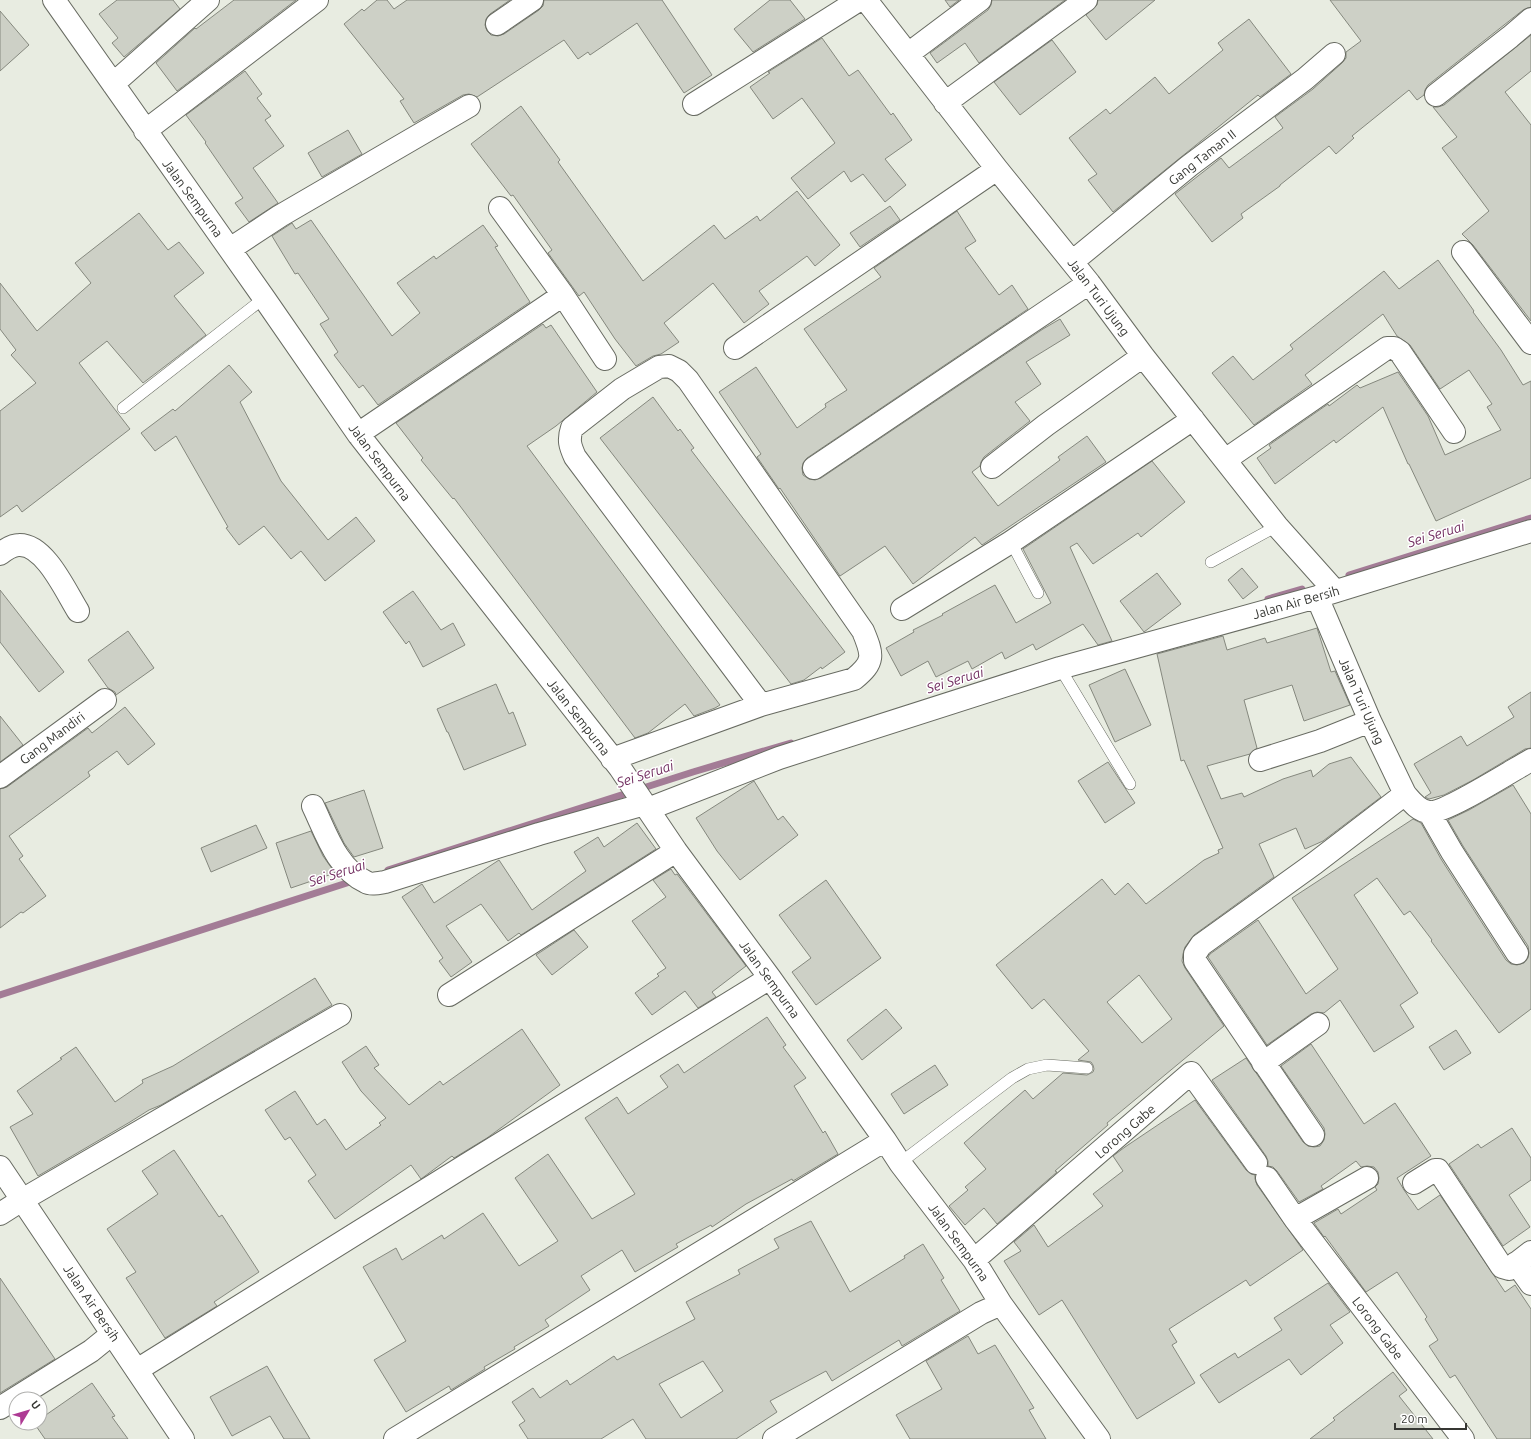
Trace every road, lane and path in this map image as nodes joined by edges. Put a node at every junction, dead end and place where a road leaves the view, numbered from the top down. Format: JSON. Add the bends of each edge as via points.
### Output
{"nodes":[{"id":1,"x":54,"y":0,"type":"edge"},
{"id":2,"x":208,"y":0,"type":"edge"},
{"id":3,"x":317,"y":0,"type":"edge"},
{"id":4,"x":532,"y":0,"type":"edge"},
{"id":5,"x":859,"y":0,"type":"edge"},
{"id":6,"x":866,"y":0,"type":"edge"},
{"id":7,"x":980,"y":0,"type":"edge"},
{"id":8,"x":1086,"y":0,"type":"edge"},
{"id":9,"x":1531,"y":19,"type":"edge"},
{"id":10,"x":497,"y":24,"type":"dead end"},
{"id":11,"x":908,"y":54,"type":"junction"},
{"id":12,"x":1334,"y":54,"type":"dead end"},
{"id":13,"x":113,"y":84,"type":"junction"},
{"id":14,"x":1436,"y":94,"type":"dead end"},
{"id":15,"x":945,"y":103,"type":"junction"},
{"id":16,"x":694,"y":104,"type":"dead end"},
{"id":17,"x":469,"y":106,"type":"dead end"},
{"id":18,"x":145,"y":131,"type":"junction"},
{"id":19,"x":997,"y":169,"type":"junction"},
{"id":20,"x":500,"y":208,"type":"dead end"},
{"id":21,"x":230,"y":249,"type":"junction"},
{"id":22,"x":1463,"y":252,"type":"dead end"},
{"id":23,"x":1072,"y":262,"type":"junction"},
{"id":24,"x":1089,"y":283,"type":"junction"},
{"id":25,"x":563,"y":295,"type":"junction"},
{"id":26,"x":264,"y":298,"type":"junction"},
{"id":27,"x":1531,"y":343,"type":"edge"},
{"id":28,"x":735,"y":348,"type":"dead end"},
{"id":29,"x":1143,"y":356,"type":"junction"},
{"id":30,"x":605,"y":359,"type":"dead end"},
{"id":31,"x":124,"y":408,"type":"dead end"},
{"id":32,"x":1193,"y":420,"type":"junction"},
{"id":33,"x":1454,"y":432,"type":"dead end"},
{"id":34,"x":358,"y":434,"type":"junction"},
{"id":35,"x":1225,"y":460,"type":"junction"},
{"id":36,"x":992,"y":466,"type":"dead end"},
{"id":37,"x":814,"y":468,"type":"dead end"},
{"id":38,"x":1277,"y":526,"type":"junction"},
{"id":39,"x":1531,"y":531,"type":"edge"},
{"id":40,"x":1011,"y":542,"type":"junction"},
{"id":41,"x":0,"y":554,"type":"edge"},
{"id":42,"x":1211,"y":562,"type":"dead end"},
{"id":43,"x":1038,"y":592,"type":"dead end"},
{"id":44,"x":1326,"y":594,"type":"junction"},
{"id":45,"x":902,"y":609,"type":"dead end"},
{"id":46,"x":78,"y":611,"type":"dead end"},
{"id":47,"x":1060,"y":668,"type":"junction"},
{"id":48,"x":105,"y":700,"type":"dead end"},
{"id":49,"x":761,"y":704,"type":"junction"},
{"id":50,"x":1370,"y":721,"type":"junction"},
{"id":51,"x":1260,"y":760,"type":"dead end"},
{"id":52,"x":1531,"y":760,"type":"edge"},
{"id":53,"x":616,"y":764,"type":"junction"},
{"id":54,"x":0,"y":777,"type":"edge"},
{"id":55,"x":1130,"y":784,"type":"dead end"},
{"id":56,"x":1415,"y":802,"type":"junction"},
{"id":57,"x":656,"y":803,"type":"junction"},
{"id":58,"x":313,"y":806,"type":"dead end"},
{"id":59,"x":676,"y":851,"type":"junction"},
{"id":60,"x":1517,"y":953,"type":"dead end"},
{"id":61,"x":770,"y":978,"type":"junction"},
{"id":62,"x":449,"y":996,"type":"dead end"},
{"id":63,"x":340,"y":1015,"type":"dead end"},
{"id":64,"x":1318,"y":1024,"type":"dead end"},
{"id":65,"x":1263,"y":1062,"type":"junction"},
{"id":66,"x":1087,"y":1068,"type":"dead end"},
{"id":67,"x":1313,"y":1135,"type":"dead end"},
{"id":68,"x":885,"y":1140,"type":"junction"},
{"id":69,"x":900,"y":1163,"type":"junction"},
{"id":70,"x":0,"y":1167,"type":"edge"},
{"id":71,"x":1367,"y":1178,"type":"dead end"},
{"id":72,"x":1414,"y":1183,"type":"dead end"},
{"id":73,"x":22,"y":1200,"type":"junction"},
{"id":74,"x":0,"y":1214,"type":"edge"},
{"id":75,"x":1295,"y":1219,"type":"junction"},
{"id":76,"x":1524,"y":1258,"type":"edge"},
{"id":77,"x":974,"y":1260,"type":"junction"},
{"id":78,"x":1531,"y":1284,"type":"edge"},
{"id":79,"x":1002,"y":1304,"type":"junction"},
{"id":80,"x":112,"y":1334,"type":"junction"},
{"id":81,"x":137,"y":1370,"type":"junction"},
{"id":82,"x":0,"y":1408,"type":"edge"},
{"id":83,"x":183,"y":1439,"type":"edge"},
{"id":84,"x":394,"y":1439,"type":"edge"},
{"id":85,"x":774,"y":1439,"type":"edge"},
{"id":86,"x":1099,"y":1439,"type":"edge"},
{"id":87,"x":1463,"y":1439,"type":"edge"}],
"edges":[{"from":1,"to":13,"type":"street","name":"Jalan Sempurna"},
{"from":2,"to":13,"type":"street"},
{"from":3,"to":18,"type":"street"},
{"from":4,"to":10,"type":"street"},
{"from":5,"to":16,"type":"street"},
{"from":6,"to":11,"type":"street","name":"Jalan Turi Ujung"},
{"from":7,"to":11,"type":"street"},
{"from":8,"to":15,"type":"street"},
{"from":9,"to":14,"type":"street"},
{"from":11,"to":15,"type":"street","name":"Jalan Turi Ujung"},
{"from":12,"to":23,"type":"street","name":"Gang Taman II","via":[[1189,166]]},
{"from":13,"to":18,"type":"street","name":"Jalan Sempurna"},
{"from":15,"to":19,"type":"street","name":"Jalan Turi Ujung"},
{"from":17,"to":21,"type":"street","via":[[280,216]]},
{"from":18,"to":21,"type":"street","name":"Jalan Sempurna"},
{"from":19,"to":23,"type":"street","name":"Jalan Turi Ujung"},
{"from":19,"to":28,"type":"street"},
{"from":20,"to":25,"type":"street"},
{"from":21,"to":26,"type":"street","name":"Jalan Sempurna"},
{"from":22,"to":27,"type":"street"},
{"from":23,"to":24,"type":"street","name":"Jalan Turi Ujung"},
{"from":24,"to":29,"type":"street","name":"Jalan Turi Ujung"},
{"from":24,"to":37,"type":"street"},
{"from":25,"to":30,"type":"street"},
{"from":25,"to":34,"type":"street"},
{"from":26,"to":31,"type":"lane"},
{"from":26,"to":34,"type":"street","name":"Jalan Sempurna"},
{"from":29,"to":32,"type":"street","name":"Jalan Turi Ujung"},
{"from":29,"to":36,"type":"street"},
{"from":32,"to":35,"type":"street","name":"Jalan Turi Ujung"},
{"from":32,"to":40,"type":"street"},
{"from":33,"to":35,"type":"street","via":[[1400,352],[1394,348],[1387,348]]},
{"from":34,"to":53,"type":"street","name":"Jalan Sempurna"},
{"from":35,"to":38,"type":"street","name":"Jalan Turi Ujung"},
{"from":38,"to":42,"type":"lane"},
{"from":38,"to":44,"type":"street","name":"Jalan Turi Ujung"},
{"from":39,"to":44,"type":"street","name":"Jalan Air Bersih"},
{"from":40,"to":43,"type":"lane"},
{"from":40,"to":45,"type":"street"},
{"from":41,"to":46,"type":"street","via":[[20,544],[35,549],[47,560]]},
{"from":44,"to":47,"type":"street","name":"Jalan Air Bersih"},
{"from":44,"to":50,"type":"street","name":"Jalan Turi Ujung"},
{"from":47,"to":55,"type":"lane"},
{"from":47,"to":57,"type":"street","name":"Jalan Air Bersih","via":[[779,758]]},
{"from":48,"to":54,"type":"street","name":"Gang Mandiri"},
{"from":49,"to":49,"type":"street","via":[[570,447],[572,428],[622,389],[659,367],[669,366],[688,380],[863,631],[870,648],[870,660],[865,670],[854,679]]},
{"from":49,"to":53,"type":"street"},
{"from":50,"to":51,"type":"street","via":[[1320,741]]},
{"from":50,"to":56,"type":"street","name":"Jalan Turi Ujung"},
{"from":52,"to":56,"type":"street","via":[[1446,808]]},
{"from":53,"to":57,"type":"street","name":"Jalan Sempurna"},
{"from":56,"to":60,"type":"street","name":"Jalan Turi Ujung","via":[[1452,852]]},
{"from":56,"to":65,"type":"street","via":[[1315,863],[1200,945],[1195,954],[1195,961]]},
{"from":57,"to":58,"type":"street","name":"Jalan Air Bersih","via":[[539,834],[385,882],[366,883],[336,855]]},
{"from":57,"to":59,"type":"street","name":"Jalan Sempurna"},
{"from":59,"to":61,"type":"street","name":"Jalan Sempurna"},
{"from":59,"to":62,"type":"street"},
{"from":61,"to":68,"type":"street","name":"Jalan Sempurna"},
{"from":61,"to":81,"type":"street"},
{"from":63,"to":73,"type":"street"},
{"from":64,"to":65,"type":"street"},
{"from":65,"to":67,"type":"street"},
{"from":66,"to":69,"type":"lane","via":[[1047,1065],[1028,1069],[1012,1078]]},
{"from":68,"to":69,"type":"street","name":"Jalan Sempurna"},
{"from":68,"to":84,"type":"street"},
{"from":69,"to":77,"type":"street","name":"Jalan Sempurna"},
{"from":70,"to":73,"type":"street","name":"Jalan Air Bersih"},
{"from":71,"to":75,"type":"street"},
{"from":72,"to":76,"type":"street","via":[[1438,1170],[1502,1267],[1509,1269]]},
{"from":73,"to":74,"type":"street"},
{"from":73,"to":80,"type":"street","name":"Jalan Air Bersih"},
{"from":75,"to":77,"type":"street","name":"Lorong Gabe","via":[[1191,1073]]},
{"from":75,"to":87,"type":"street","name":"Lorong Gabe"},
{"from":76,"to":78,"type":"street"},
{"from":77,"to":79,"type":"street","name":"Jalan Sempurna"},
{"from":79,"to":85,"type":"street","via":[[981,1313]]},
{"from":79,"to":86,"type":"street","name":"Jalan Sempurna"},
{"from":80,"to":81,"type":"street","name":"Jalan Air Bersih"},
{"from":80,"to":82,"type":"street","via":[[91,1351]]},
{"from":81,"to":83,"type":"street","name":"Jalan Air Bersih"}]}
